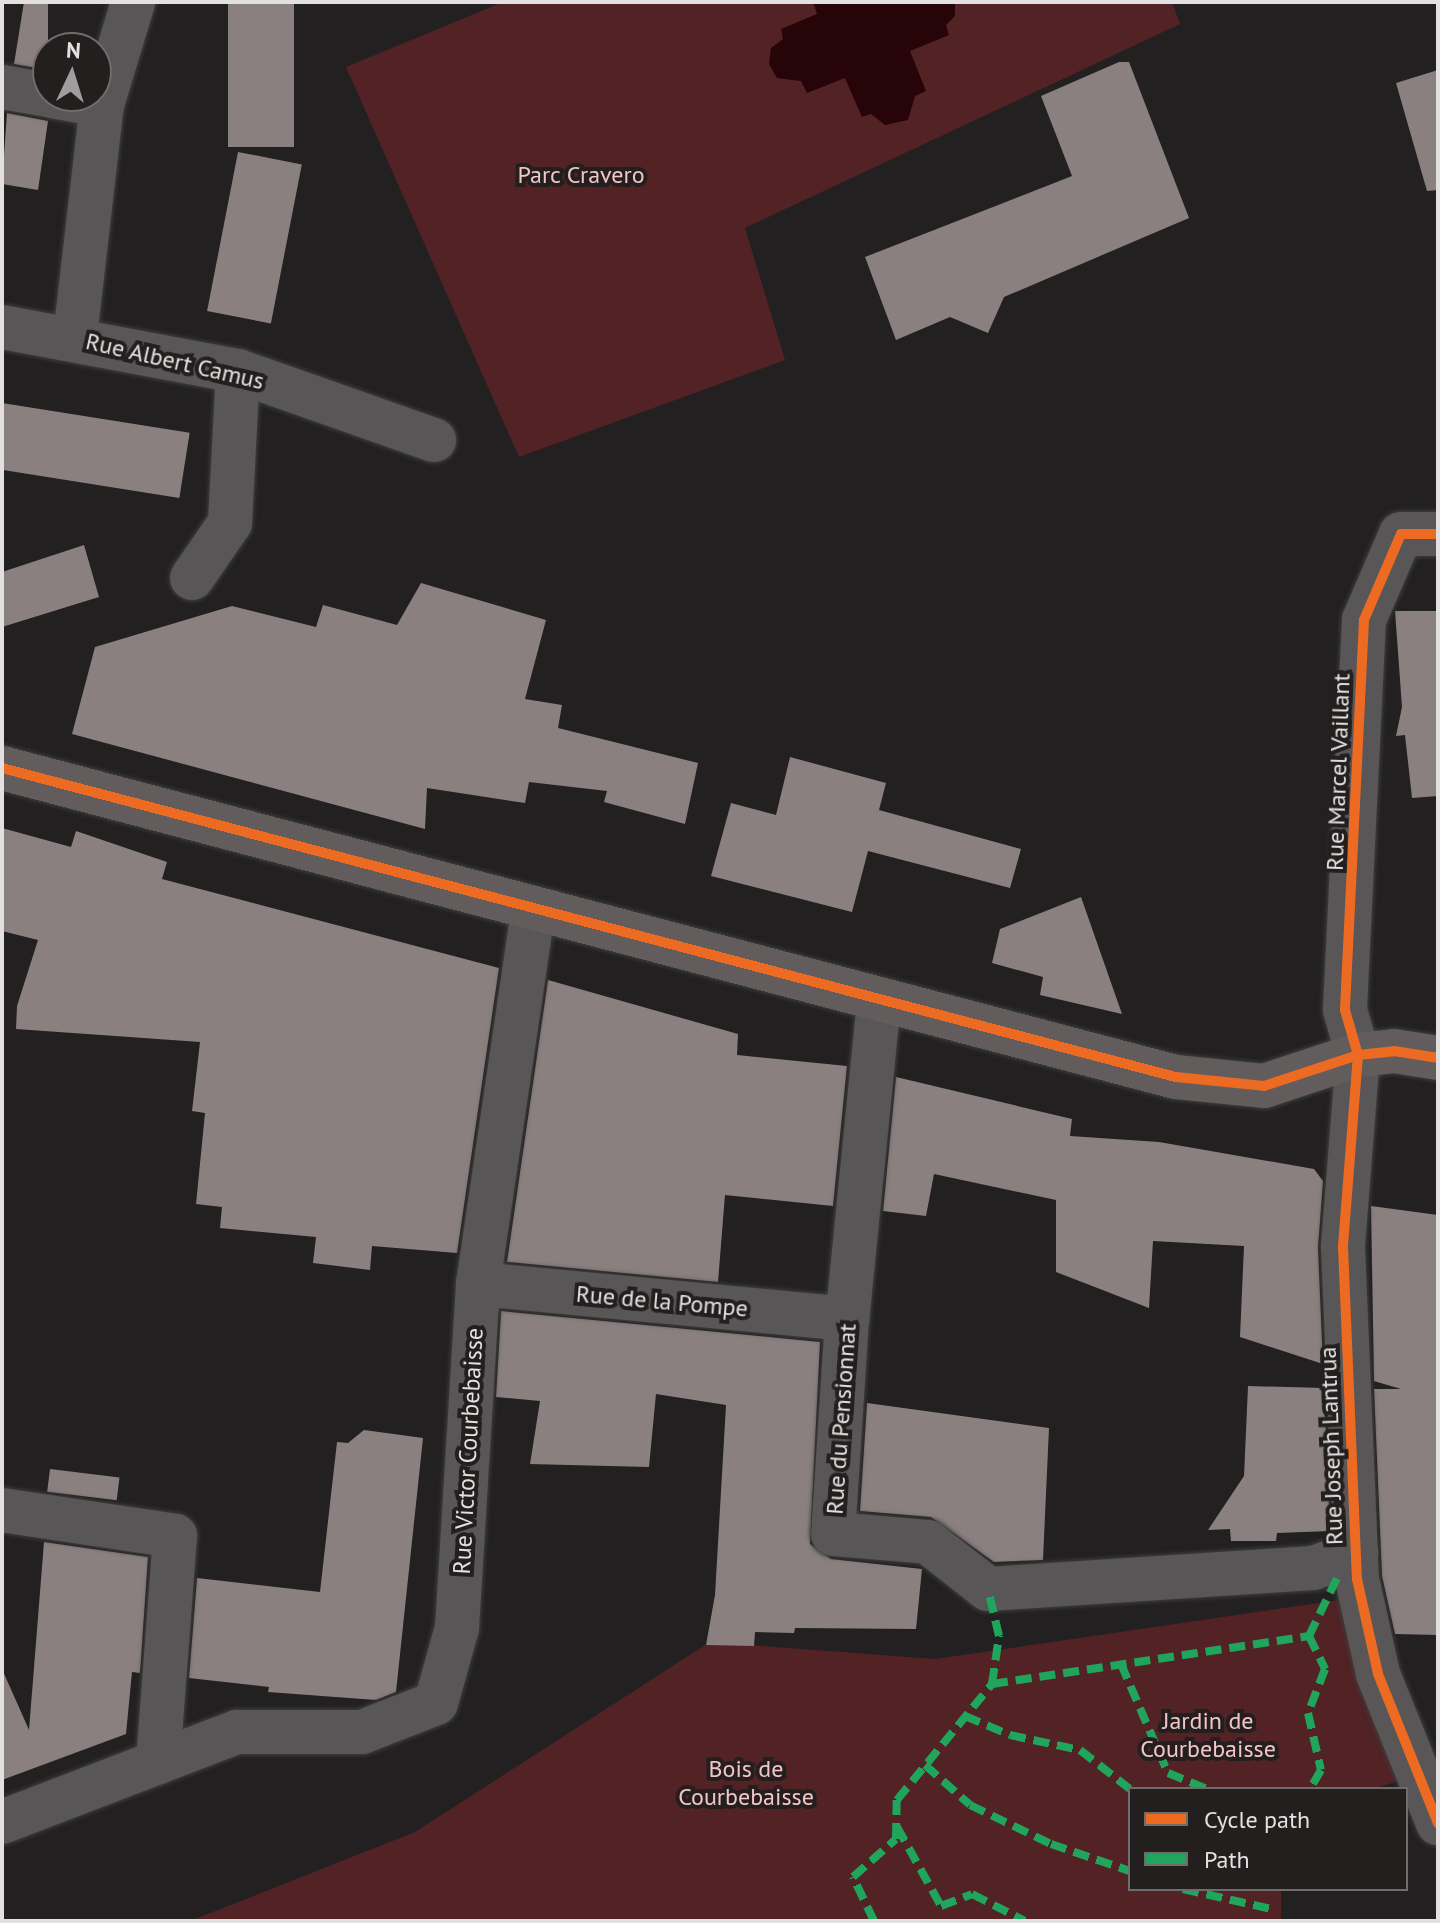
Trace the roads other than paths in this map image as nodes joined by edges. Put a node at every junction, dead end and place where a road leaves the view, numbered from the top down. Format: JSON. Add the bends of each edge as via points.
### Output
{"nodes":[{"id":1,"x":133,"y":2,"type":"edge"},
{"id":2,"x":112,"y":72,"type":"edge"},
{"id":3,"x":2,"y":87,"type":"edge"},
{"id":4,"x":32,"y":93,"type":"edge"},
{"id":5,"x":101,"y":112,"type":"edge"},
{"id":6,"x":2,"y":327,"type":"edge"},
{"id":7,"x":75,"y":337,"type":"junction"},
{"id":8,"x":238,"y":371,"type":"junction"},
{"id":9,"x":434,"y":440,"type":"dead end"},
{"id":10,"x":1420,"y":534,"type":"edge"},
{"id":11,"x":192,"y":578,"type":"dead end"},
{"id":12,"x":2,"y":768,"type":"edge"},
{"id":13,"x":533,"y":911,"type":"junction"},
{"id":14,"x":879,"y":1001,"type":"junction"},
{"id":15,"x":1358,"y":1055,"type":"junction"},
{"id":16,"x":1438,"y":1058,"type":"edge"},
{"id":17,"x":478,"y":1284,"type":"junction"},
{"id":18,"x":847,"y":1319,"type":"junction"},
{"id":19,"x":2,"y":1510,"type":"edge"},
{"id":20,"x":1356,"y":1566,"type":"junction"},
{"id":21,"x":158,"y":1762,"type":"junction"},
{"id":22,"x":2,"y":1822,"type":"edge"},
{"id":23,"x":1438,"y":1823,"type":"edge"}],
"edges":[{"from":1,"to":2,"type":"street"},
{"from":3,"to":4,"type":"street"},
{"from":5,"to":7,"type":"street"},
{"from":6,"to":7,"type":"street","name":"Rue Albert Camus"},
{"from":7,"to":8,"type":"street","name":"Rue Albert Camus"},
{"from":8,"to":9,"type":"street","name":"Rue Albert Camus"},
{"from":8,"to":11,"type":"street","via":[[230,523]]},
{"from":10,"to":15,"type":"street","name":"Rue Marcel Vaillant","via":[[1364,620],[1345,1010]]},
{"from":12,"to":13,"type":"main road"},
{"from":13,"to":14,"type":"main road"},
{"from":13,"to":17,"type":"street","name":"Rue Victor Courbebaisse"},
{"from":14,"to":15,"type":"main road","via":[[1176,1077],[1264,1086]]},
{"from":14,"to":18,"type":"street","name":"Rue du Pensionnat"},
{"from":15,"to":16,"type":"main road","via":[[1394,1051]]},
{"from":15,"to":20,"type":"street","name":"Rue Joseph Lantrua","via":[[1343,1247]]},
{"from":17,"to":18,"type":"street","name":"Rue de la Pompe"},
{"from":17,"to":21,"type":"street","name":"Rue Victor Courbebaisse","via":[[457,1628],[436,1703],[362,1732],[237,1732]]},
{"from":18,"to":20,"type":"street","name":"Rue du Pensionnat","via":[[833,1534],[928,1542],[988,1589]]},
{"from":19,"to":21,"type":"street","via":[[175,1536]]},
{"from":20,"to":23,"type":"street","name":"Rue Joseph Lantrua","via":[[1378,1674]]},
{"from":21,"to":22,"type":"street"}]}
